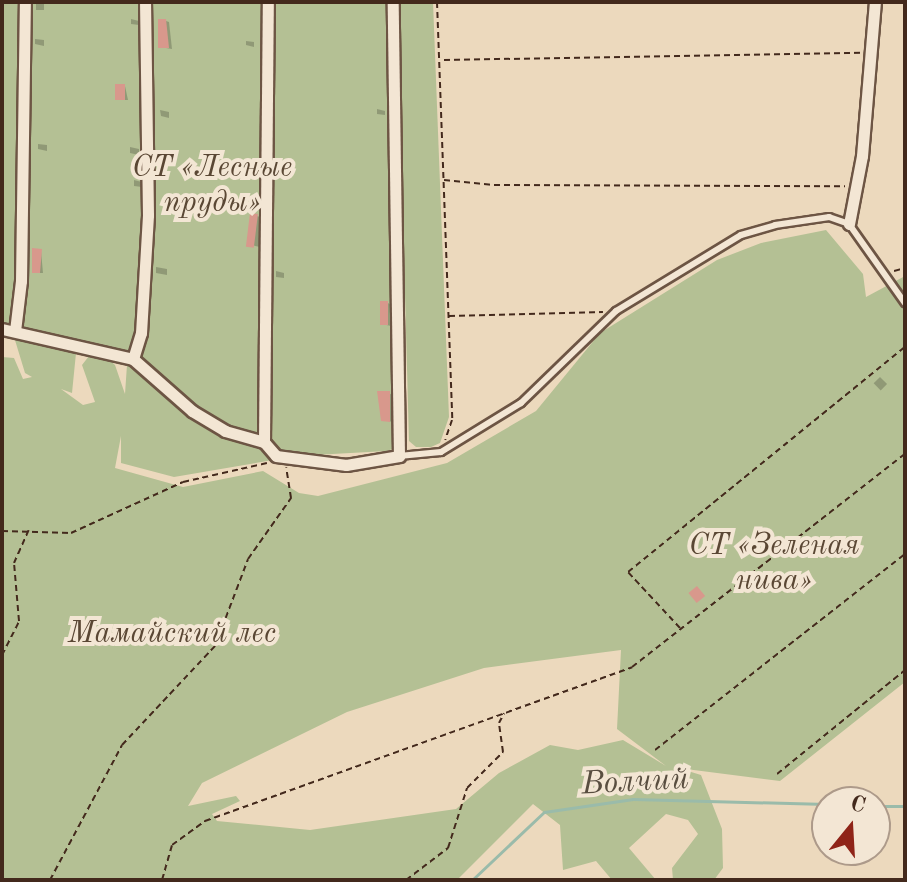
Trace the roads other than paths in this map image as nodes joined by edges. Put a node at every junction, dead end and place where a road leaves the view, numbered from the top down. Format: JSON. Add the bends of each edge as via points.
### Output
{"nodes":[{"id":1,"x":25,"y":2,"type":"edge"},
{"id":2,"x":145,"y":2,"type":"edge"},
{"id":3,"x":268,"y":2,"type":"edge"},
{"id":4,"x":393,"y":2,"type":"edge"},
{"id":5,"x":875,"y":2,"type":"edge"},
{"id":6,"x":849,"y":224,"type":"junction"},
{"id":7,"x":905,"y":303,"type":"edge"},
{"id":8,"x":8,"y":330,"type":"edge"},
{"id":9,"x":133,"y":359,"type":"junction"},
{"id":10,"x":264,"y":442,"type":"junction"},
{"id":11,"x":399,"y":456,"type":"junction"}],
"edges":[{"from":1,"to":8,"type":"street","via":[[21,281]]},
{"from":2,"to":9,"type":"street","via":[[148,215],[141,333]]},
{"from":3,"to":10,"type":"street"},
{"from":4,"to":11,"type":"street"},
{"from":5,"to":6,"type":"street"},
{"from":6,"to":7,"type":"lane"},
{"from":6,"to":11,"type":"lane","via":[[829,217],[741,235],[616,311],[521,403],[441,452]]},
{"from":8,"to":9,"type":"street"},
{"from":9,"to":10,"type":"street","via":[[192,411],[225,431]]},
{"from":10,"to":11,"type":"street","via":[[280,457],[346,465]]}]}
